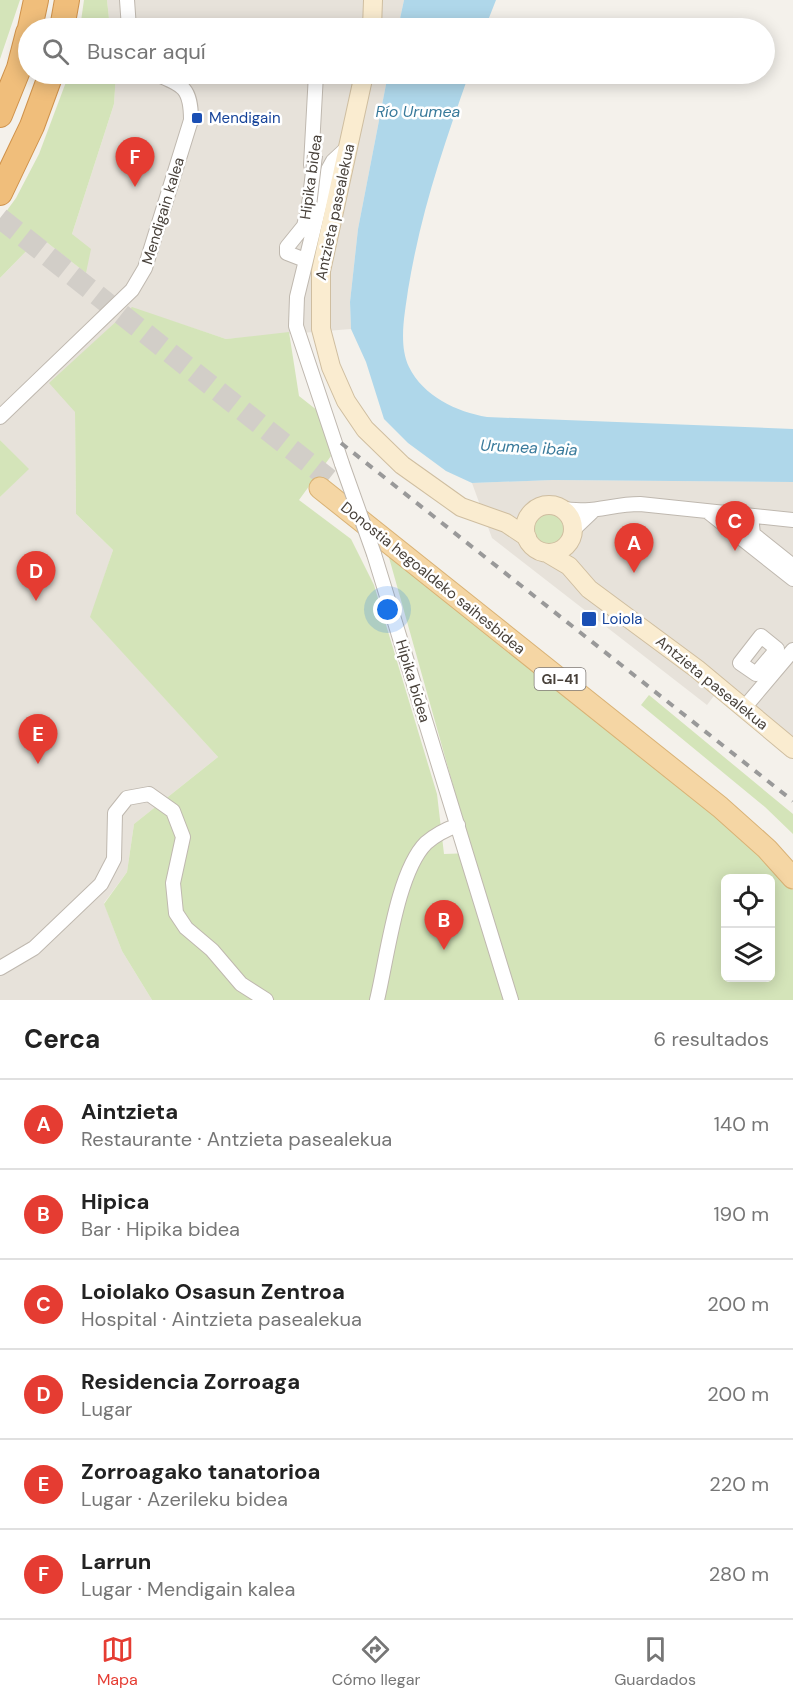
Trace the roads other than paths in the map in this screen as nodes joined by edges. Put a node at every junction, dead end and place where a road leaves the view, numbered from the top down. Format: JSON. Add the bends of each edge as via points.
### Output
{"nodes":[{"id":1,"x":36,"y":0,"type":"edge"},
{"id":2,"x":67,"y":0,"type":"edge"},
{"id":3,"x":127,"y":0,"type":"edge"},
{"id":4,"x":373,"y":0,"type":"edge"},
{"id":5,"x":32,"y":18,"type":"edge"},
{"id":6,"x":64,"y":18,"type":"edge"},
{"id":7,"x":128,"y":18,"type":"edge"},
{"id":8,"x":372,"y":18,"type":"edge"},
{"id":9,"x":18,"y":70,"type":"edge"},
{"id":10,"x":47,"y":84,"type":"edge"},
{"id":11,"x":179,"y":84,"type":"edge"},
{"id":12,"x":315,"y":84,"type":"edge"},
{"id":13,"x":324,"y":84,"type":"edge"},
{"id":14,"x":362,"y":84,"type":"edge"},
{"id":15,"x":0,"y":115,"type":"edge"},
{"id":16,"x":347,"y":148,"type":"junction"},
{"id":17,"x":0,"y":193,"type":"edge"},
{"id":18,"x":307,"y":217,"type":"junction"},
{"id":19,"x":287,"y":247,"type":"junction"},
{"id":20,"x":305,"y":260,"type":"junction"},
{"id":21,"x":0,"y":417,"type":"edge"},
{"id":22,"x":330,"y":477,"type":"junction"},
{"id":23,"x":560,"y":508,"type":"junction"},
{"id":24,"x":593,"y":511,"type":"junction"},
{"id":25,"x":707,"y":511,"type":"junction"},
{"id":26,"x":531,"y":513,"type":"junction"},
{"id":27,"x":751,"y":516,"type":"junction"},
{"id":28,"x":499,"y":520,"type":"junction"},
{"id":29,"x":793,"y":520,"type":"edge"},
{"id":30,"x":572,"y":535,"type":"junction"},
{"id":31,"x":527,"y":537,"type":"junction"},
{"id":32,"x":547,"y":553,"type":"junction"},
{"id":33,"x":793,"y":566,"type":"edge"},
{"id":34,"x":575,"y":572,"type":"junction"},
{"id":35,"x":793,"y":579,"type":"edge"},
{"id":36,"x":793,"y":650,"type":"edge"},
{"id":37,"x":744,"y":708,"type":"junction"},
{"id":38,"x":793,"y":749,"type":"edge"},
{"id":39,"x":458,"y":825,"type":"junction"},
{"id":40,"x":793,"y":857,"type":"edge"},
{"id":41,"x":793,"y":878,"type":"edge"},
{"id":42,"x":0,"y":968,"type":"edge"},
{"id":43,"x":266,"y":1000,"type":"edge"},
{"id":44,"x":377,"y":1000,"type":"edge"},
{"id":45,"x":510,"y":1000,"type":"edge"}],
"edges":[{"from":1,"to":5,"type":"highway"},
{"from":2,"to":6,"type":"highway"},
{"from":3,"to":7,"type":"street"},
{"from":4,"to":8,"type":"main road"},
{"from":9,"to":15,"type":"highway"},
{"from":10,"to":17,"type":"highway","via":[[28,137]]},
{"from":11,"to":21,"type":"street","name":"Mendigain kalea","via":[[191,103],[191,120],[145,268],[132,290]]},
{"from":12,"to":18,"type":"street"},
{"from":13,"to":18,"type":"street","name":"Hipika bidea","bridge":true},
{"from":14,"to":16,"type":"main road","name":"Antzieta pasealekua"},
{"from":16,"to":20,"type":"street","name":"Hipika bidea","via":[[328,170]]},
{"from":16,"to":28,"type":"main road","name":"Antzieta pasealekua","via":[[319,290],[321,329],[335,376],[355,415],[390,454],[461,507]]},
{"from":18,"to":19,"type":"street","name":"Hipika bidea"},
{"from":18,"to":19,"type":"street","via":[[288,239]]},
{"from":19,"to":20,"type":"street","via":[[287,253]]},
{"from":20,"to":22,"type":"street","name":"Hipika bidea","via":[[296,326]]},
{"from":22,"to":39,"type":"street","name":"Hipika bidea","bridge":true,"via":[[374,554]]},
{"from":22,"to":40,"type":"main road","name":"Donostia hegoaldeko saihesbidea","number":"GI-41","via":[[754,817]]},
{"from":22,"to":41,"type":"main road","name":"Donostia hegoaldeko saihesbidea","number":"GI-41","via":[[720,807]]},
{"from":23,"to":24,"type":"street"},
{"from":23,"to":26,"type":"main road","via":[[548,505]]},
{"from":23,"to":30,"type":"main road","via":[[569,515]]},
{"from":24,"to":25,"type":"street","via":[[634,504]]},
{"from":24,"to":30,"type":"street"},
{"from":25,"to":27,"type":"street"},
{"from":25,"to":35,"type":"street"},
{"from":26,"to":28,"type":"main road","name":"Antzieta pasealekua"},
{"from":26,"to":31,"type":"main road","via":[[526,524]]},
{"from":27,"to":29,"type":"street"},
{"from":27,"to":33,"type":"street","via":[[753,534]]},
{"from":28,"to":31,"type":"main road","name":"Antzieta pasealekua"},
{"from":30,"to":32,"type":"main road","via":[[564,548]]},
{"from":30,"to":34,"type":"main road"},
{"from":31,"to":32,"type":"main road","via":[[532,546]]},
{"from":32,"to":34,"type":"main road","name":"Antzieta pasealekua"},
{"from":34,"to":37,"type":"main road","name":"Antzieta pasealekua","via":[[589,589]]},
{"from":36,"to":37,"type":"street"},
{"from":37,"to":38,"type":"main road","name":"Antzieta pasealekua"},
{"from":39,"to":44,"type":"street","via":[[427,842],[415,861],[397,907]]},
{"from":39,"to":45,"type":"street","name":"Hipika bidea"},
{"from":42,"to":43,"type":"street","via":[[34,948],[101,884],[114,859],[115,813],[127,798],[149,794],[173,810],[183,837],[173,883],[176,913],[241,984]]}]}
